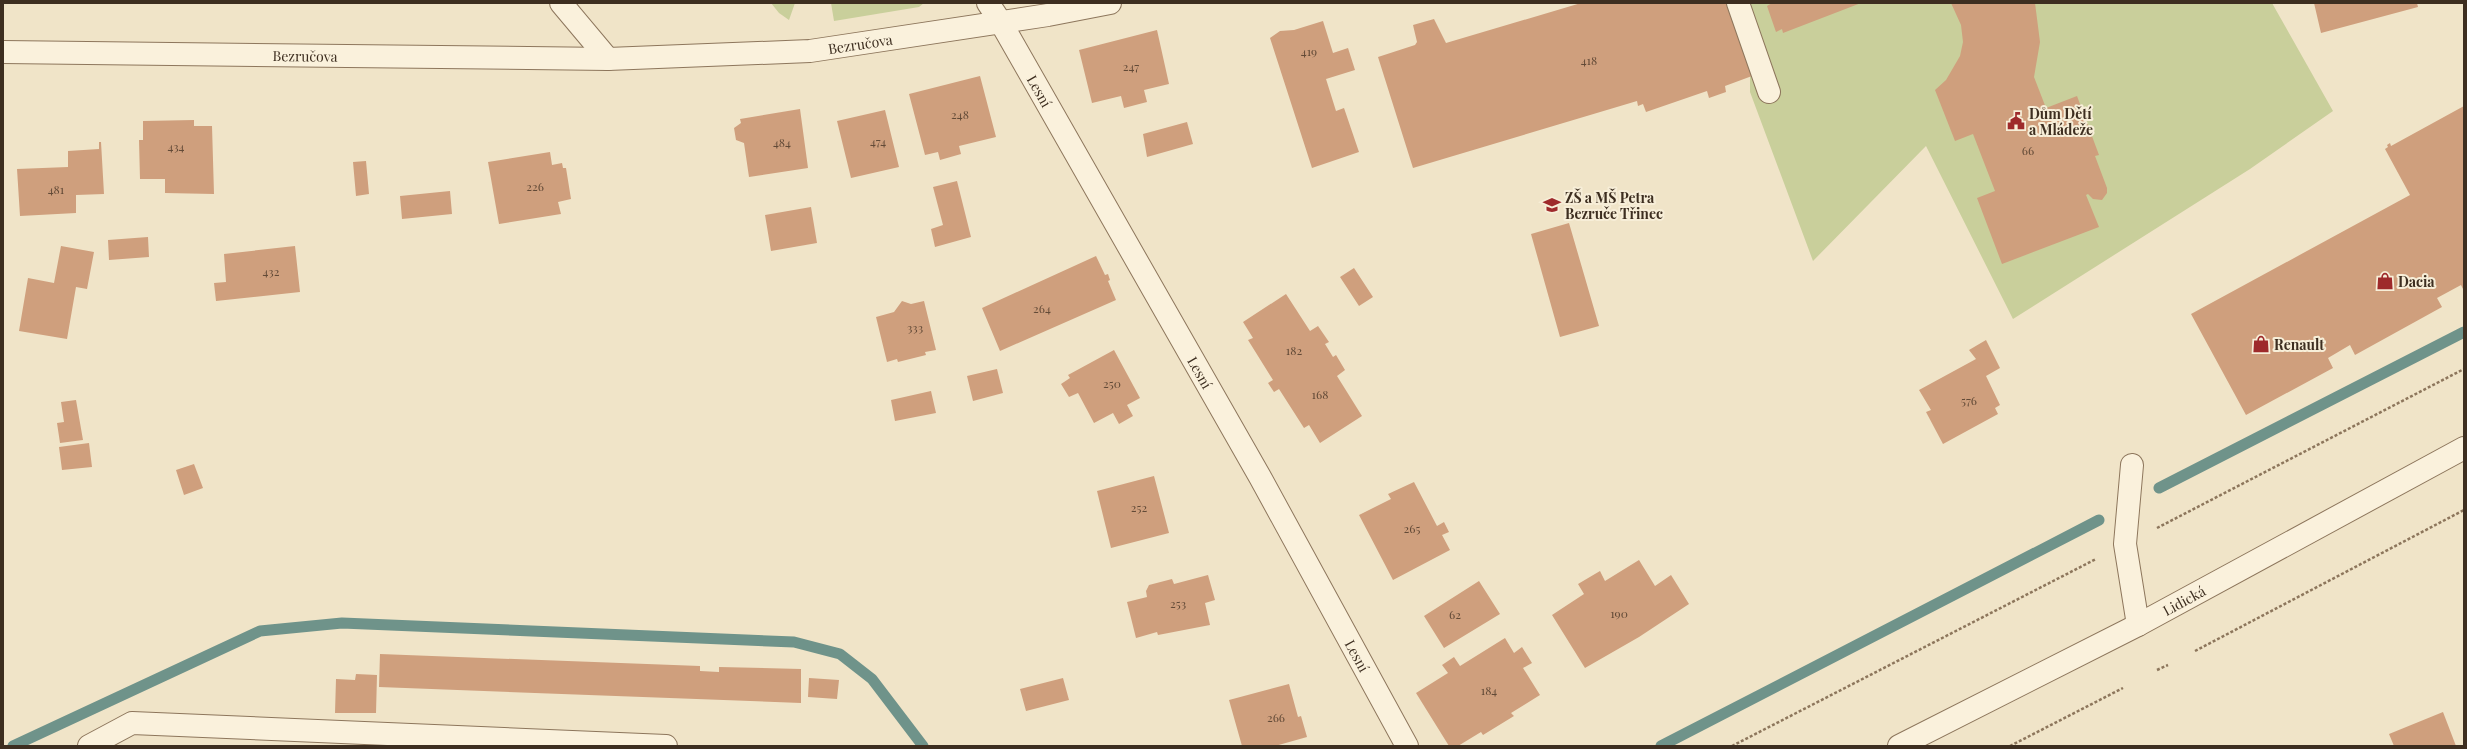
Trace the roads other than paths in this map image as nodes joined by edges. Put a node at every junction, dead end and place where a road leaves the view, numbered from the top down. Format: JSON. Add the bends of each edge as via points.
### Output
{"nodes":[{"id":1,"x":561,"y":3,"type":"edge"},
{"id":2,"x":988,"y":3,"type":"edge"},
{"id":3,"x":1110,"y":3,"type":"edge"},
{"id":4,"x":1738,"y":3,"type":"edge"},
{"id":5,"x":1000,"y":21,"type":"junction"},
{"id":6,"x":3,"y":52,"type":"edge"},
{"id":7,"x":608,"y":59,"type":"junction"},
{"id":8,"x":1769,"y":92,"type":"dead end"},
{"id":9,"x":2464,"y":448,"type":"edge"},
{"id":10,"x":2132,"y":465,"type":"dead end"},
{"id":11,"x":2138,"y":625,"type":"junction"},
{"id":12,"x":89,"y":746,"type":"edge"},
{"id":13,"x":666,"y":746,"type":"edge"},
{"id":14,"x":1407,"y":746,"type":"edge"},
{"id":15,"x":1900,"y":746,"type":"edge"}],
"edges":[{"from":1,"to":7,"type":"street"},
{"from":2,"to":5,"type":"street","name":"Lesní"},
{"from":3,"to":5,"type":"street","name":"Bezručova"},
{"from":4,"to":8,"type":"street"},
{"from":5,"to":7,"type":"street","name":"Bezručova","via":[[810,51]]},
{"from":5,"to":14,"type":"street","name":"Lesní","via":[[1260,477]]},
{"from":6,"to":7,"type":"street","name":"Bezručova"},
{"from":9,"to":11,"type":"street","name":"Lidická"},
{"from":10,"to":11,"type":"street","via":[[2125,544]]},
{"from":11,"to":15,"type":"street","name":"Lidická"},
{"from":12,"to":13,"type":"street","via":[[132,723]]}]}
